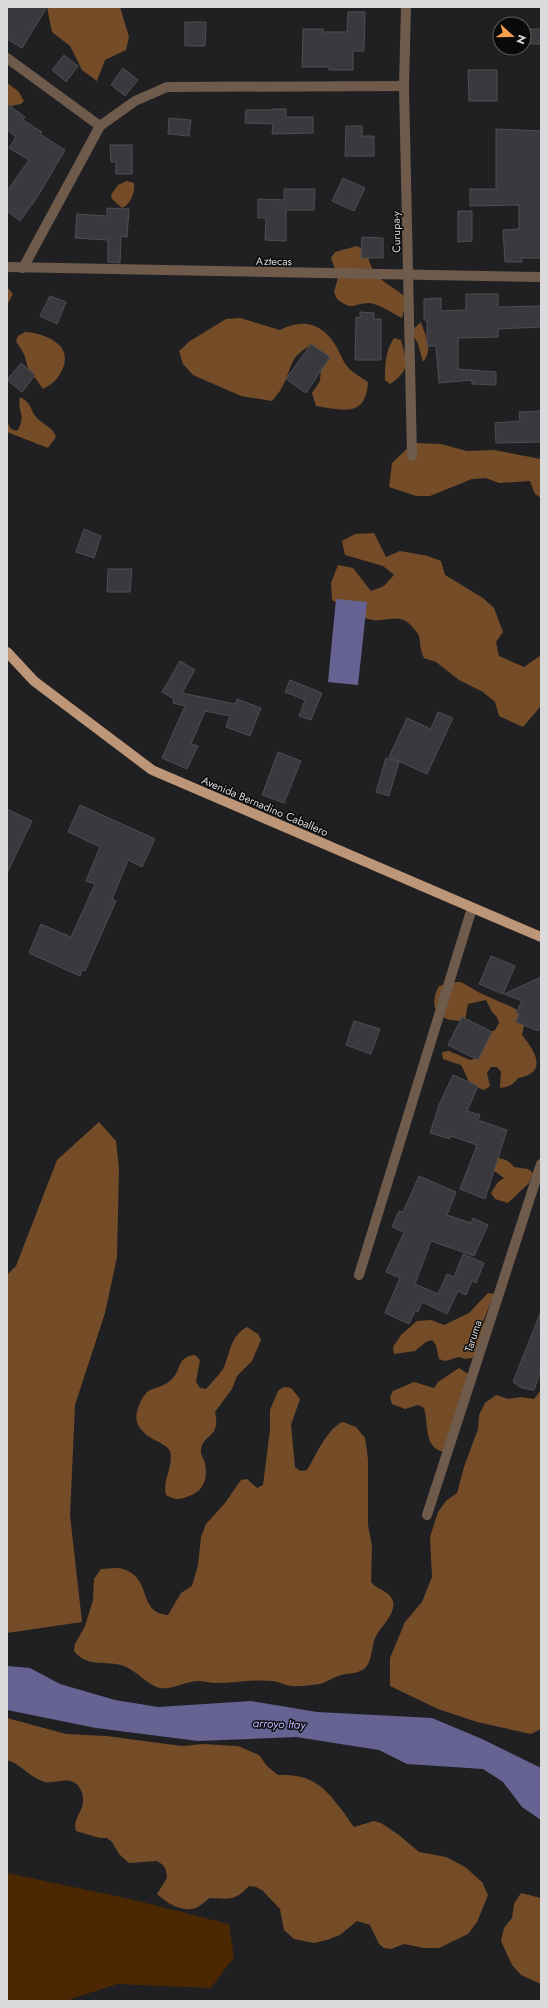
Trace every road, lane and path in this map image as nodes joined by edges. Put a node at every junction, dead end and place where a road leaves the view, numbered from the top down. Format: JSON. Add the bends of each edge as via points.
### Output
{"nodes":[{"id":1,"x":406,"y":7,"type":"edge"},
{"id":2,"x":7,"y":58,"type":"edge"},
{"id":3,"x":404,"y":86,"type":"junction"},
{"id":4,"x":100,"y":126,"type":"junction"},
{"id":5,"x":7,"y":267,"type":"edge"},
{"id":6,"x":23,"y":268,"type":"junction"},
{"id":7,"x":408,"y":275,"type":"junction"},
{"id":8,"x":541,"y":277,"type":"edge"},
{"id":9,"x":412,"y":456,"type":"dead end"},
{"id":10,"x":7,"y":652,"type":"edge"},
{"id":11,"x":472,"y":908,"type":"junction"},
{"id":12,"x":541,"y":937,"type":"edge"},
{"id":13,"x":541,"y":1164,"type":"edge"},
{"id":14,"x":359,"y":1275,"type":"dead end"},
{"id":15,"x":427,"y":1515,"type":"dead end"}],
"edges":[{"from":1,"to":3,"type":"street","name":"Curupa-y"},
{"from":2,"to":4,"type":"street"},
{"from":3,"to":4,"type":"street","via":[[167,87],[135,101]]},
{"from":3,"to":7,"type":"street","name":"Curupa-y"},
{"from":4,"to":6,"type":"street"},
{"from":5,"to":6,"type":"street","name":"Aztecas"},
{"from":6,"to":7,"type":"street","name":"Aztecas"},
{"from":7,"to":8,"type":"street","name":"Aztecas"},
{"from":7,"to":9,"type":"street","name":"Curupa-y"},
{"from":10,"to":11,"type":"main road","name":"Avenida Bernadino Caballero","via":[[34,681],[152,770]]},
{"from":11,"to":12,"type":"main road","name":"Avenida Bernadino Caballero"},
{"from":11,"to":14,"type":"street"},
{"from":13,"to":15,"type":"street","name":"Taruma"}]}
